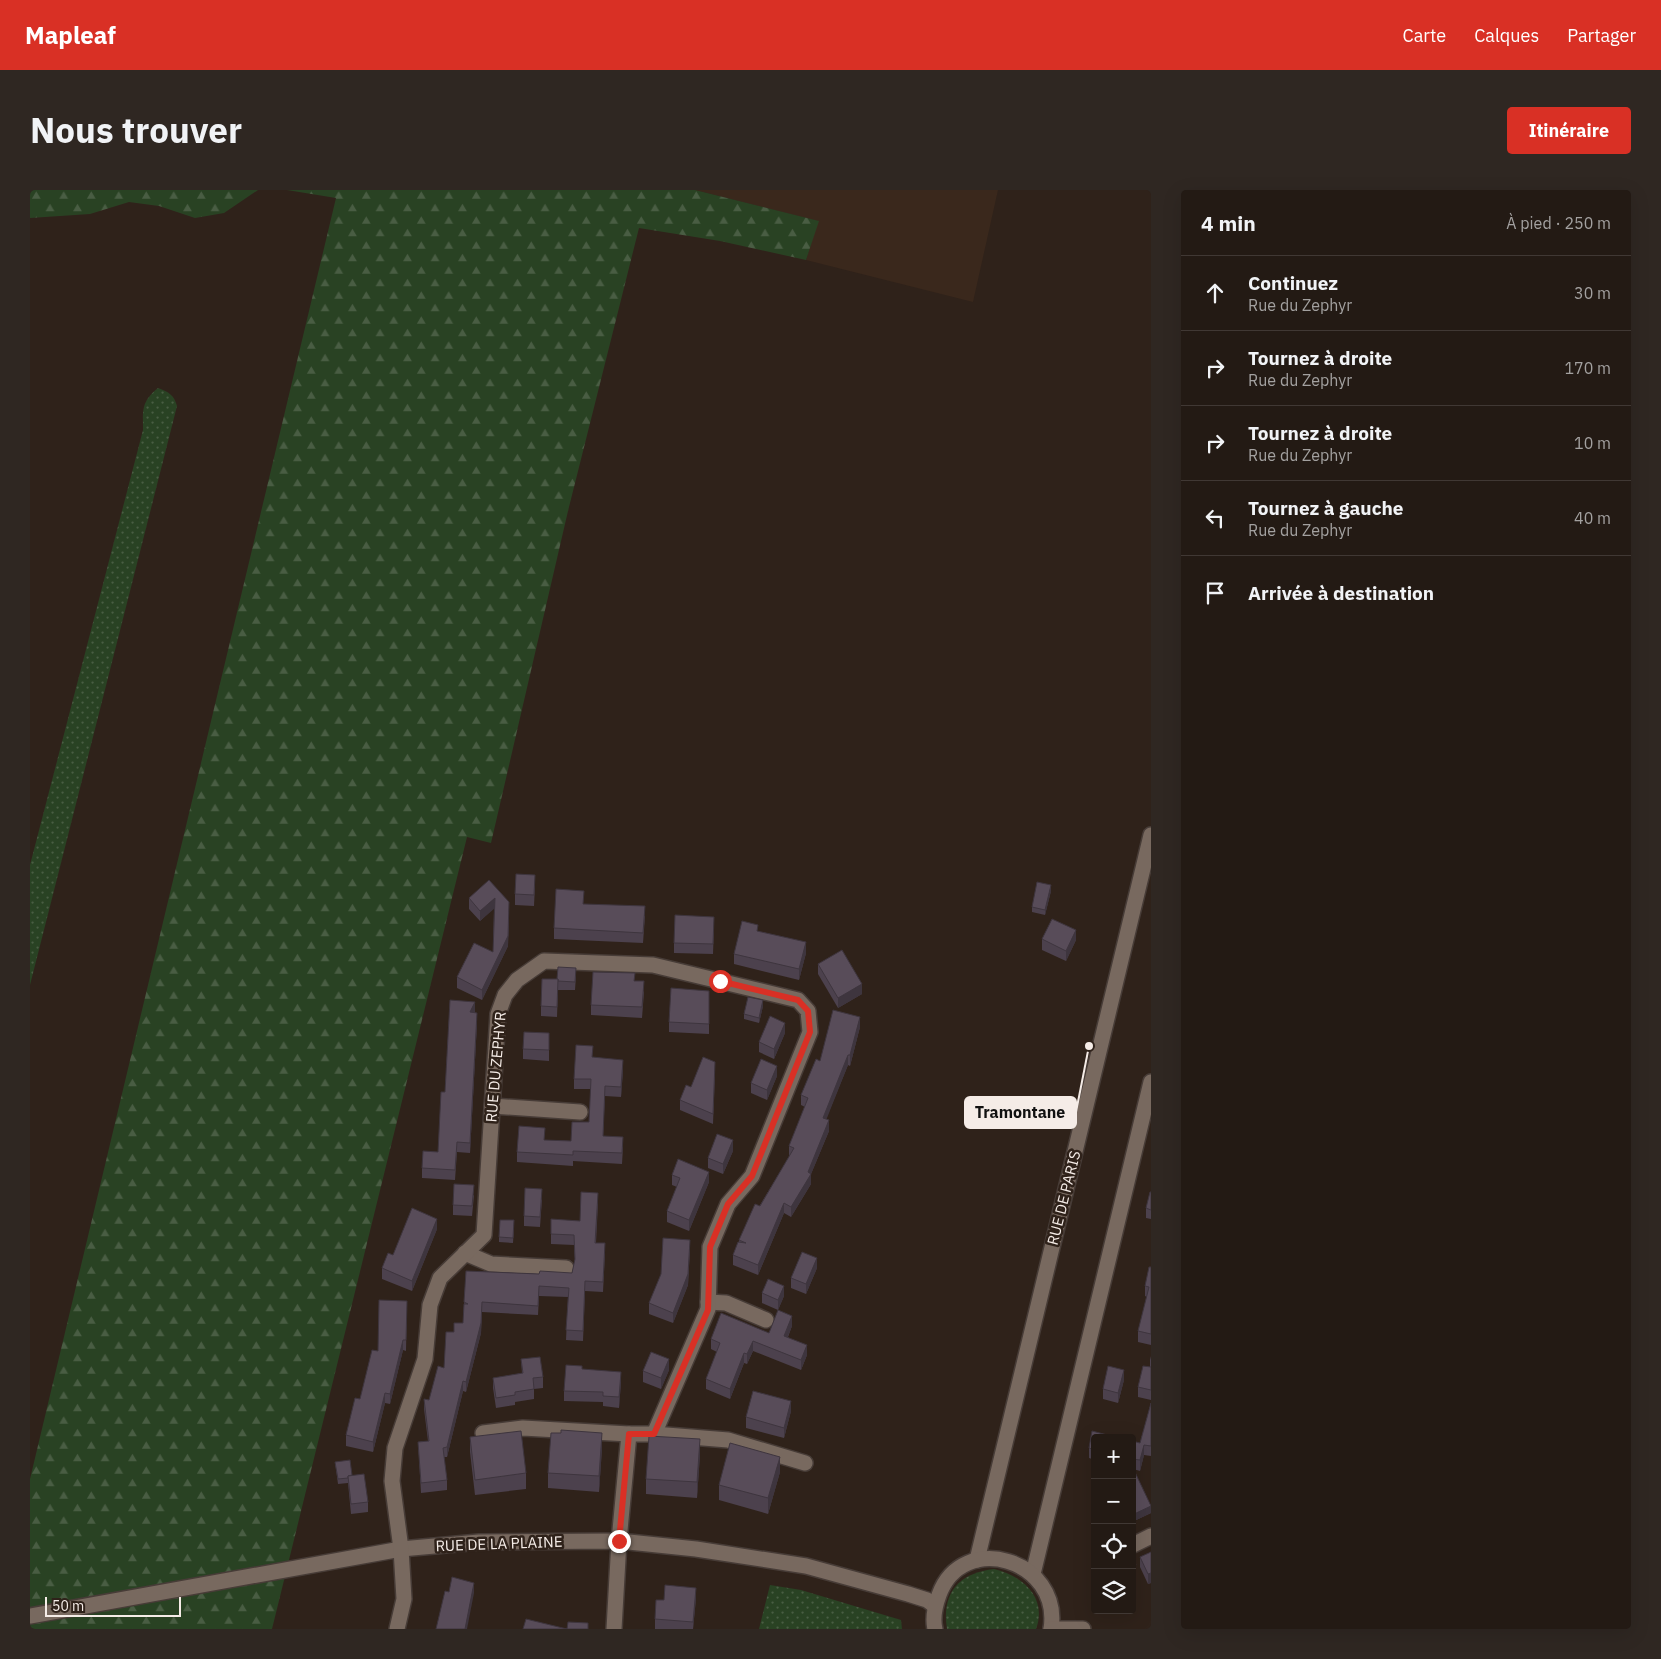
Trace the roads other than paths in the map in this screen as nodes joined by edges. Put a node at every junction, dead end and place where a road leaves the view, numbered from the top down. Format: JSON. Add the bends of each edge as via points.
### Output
{"nodes":[{"id":1,"x":1151,"y":836,"type":"edge"},
{"id":2,"x":1151,"y":1082,"type":"edge"},
{"id":3,"x":1148,"y":1105,"type":"edge"},
{"id":4,"x":492,"y":1106,"type":"junction"},
{"id":5,"x":580,"y":1112,"type":"dead end"},
{"id":6,"x":465,"y":1253,"type":"junction"},
{"id":7,"x":566,"y":1268,"type":"dead end"},
{"id":8,"x":708,"y":1302,"type":"junction"},
{"id":9,"x":766,"y":1320,"type":"dead end"},
{"id":10,"x":483,"y":1433,"type":"edge"},
{"id":11,"x":629,"y":1434,"type":"junction"},
{"id":12,"x":654,"y":1434,"type":"junction"},
{"id":13,"x":805,"y":1463,"type":"dead end"},
{"id":14,"x":1151,"y":1536,"type":"edge"},
{"id":15,"x":619,"y":1541,"type":"junction"},
{"id":16,"x":1136,"y":1544,"type":"edge"},
{"id":17,"x":401,"y":1549,"type":"junction"},
{"id":18,"x":977,"y":1560,"type":"junction"},
{"id":19,"x":1033,"y":1574,"type":"junction"},
{"id":20,"x":935,"y":1606,"type":"junction"},
{"id":21,"x":30,"y":1616,"type":"edge"},
{"id":22,"x":397,"y":1629,"type":"edge"},
{"id":23,"x":614,"y":1629,"type":"edge"},
{"id":24,"x":935,"y":1629,"type":"edge"},
{"id":25,"x":1051,"y":1629,"type":"edge"},
{"id":26,"x":1083,"y":1629,"type":"edge"}],
"edges":[{"from":1,"to":18,"type":"street","name":"RUE DE PARIS"},
{"from":2,"to":3,"type":"street"},
{"from":3,"to":19,"type":"street"},
{"from":4,"to":5,"type":"street"},
{"from":4,"to":6,"type":"street","name":"RUE DU ZEPHYR","via":[[484,1235]]},
{"from":4,"to":8,"type":"street","name":"RUE DU ZEPHYR","via":[[498,1014],[505,995],[517,980],[544,961],[653,965],[798,1000],[808,1011],[810,1032],[752,1176],[728,1204],[710,1247]]},
{"from":6,"to":7,"type":"street","via":[[491,1264]]},
{"from":6,"to":17,"type":"street","name":"RUE DU ZEPHYR","via":[[440,1278],[430,1305],[425,1359],[395,1448],[392,1481]]},
{"from":8,"to":9,"type":"street","via":[[726,1303]]},
{"from":8,"to":12,"type":"street","name":"RUE DU ZEPHYR","via":[[708,1310]]},
{"from":10,"to":11,"type":"street","via":[[523,1428]]},
{"from":11,"to":12,"type":"street"},
{"from":11,"to":15,"type":"street"},
{"from":12,"to":13,"type":"street","via":[[728,1440]]},
{"from":14,"to":16,"type":"street"},
{"from":15,"to":17,"type":"street","name":"RUE DE LA PLAINE","via":[[479,1542]]},
{"from":15,"to":20,"type":"street","name":"RUE DE LA PLAINE","via":[[806,1566],[908,1594]]},
{"from":15,"to":23,"type":"street"},
{"from":17,"to":21,"type":"street","name":"RUE DE LA PLAINE"},
{"from":17,"to":22,"type":"street","name":"RUE DU ZEPHYR","via":[[404,1599]]},
{"from":18,"to":19,"type":"street","via":[[1002,1559]]},
{"from":18,"to":20,"type":"street","via":[[953,1574],[941,1588]]},
{"from":19,"to":25,"type":"street","via":[[1050,1601]]},
{"from":20,"to":24,"type":"street"},
{"from":25,"to":26,"type":"street"}]}
